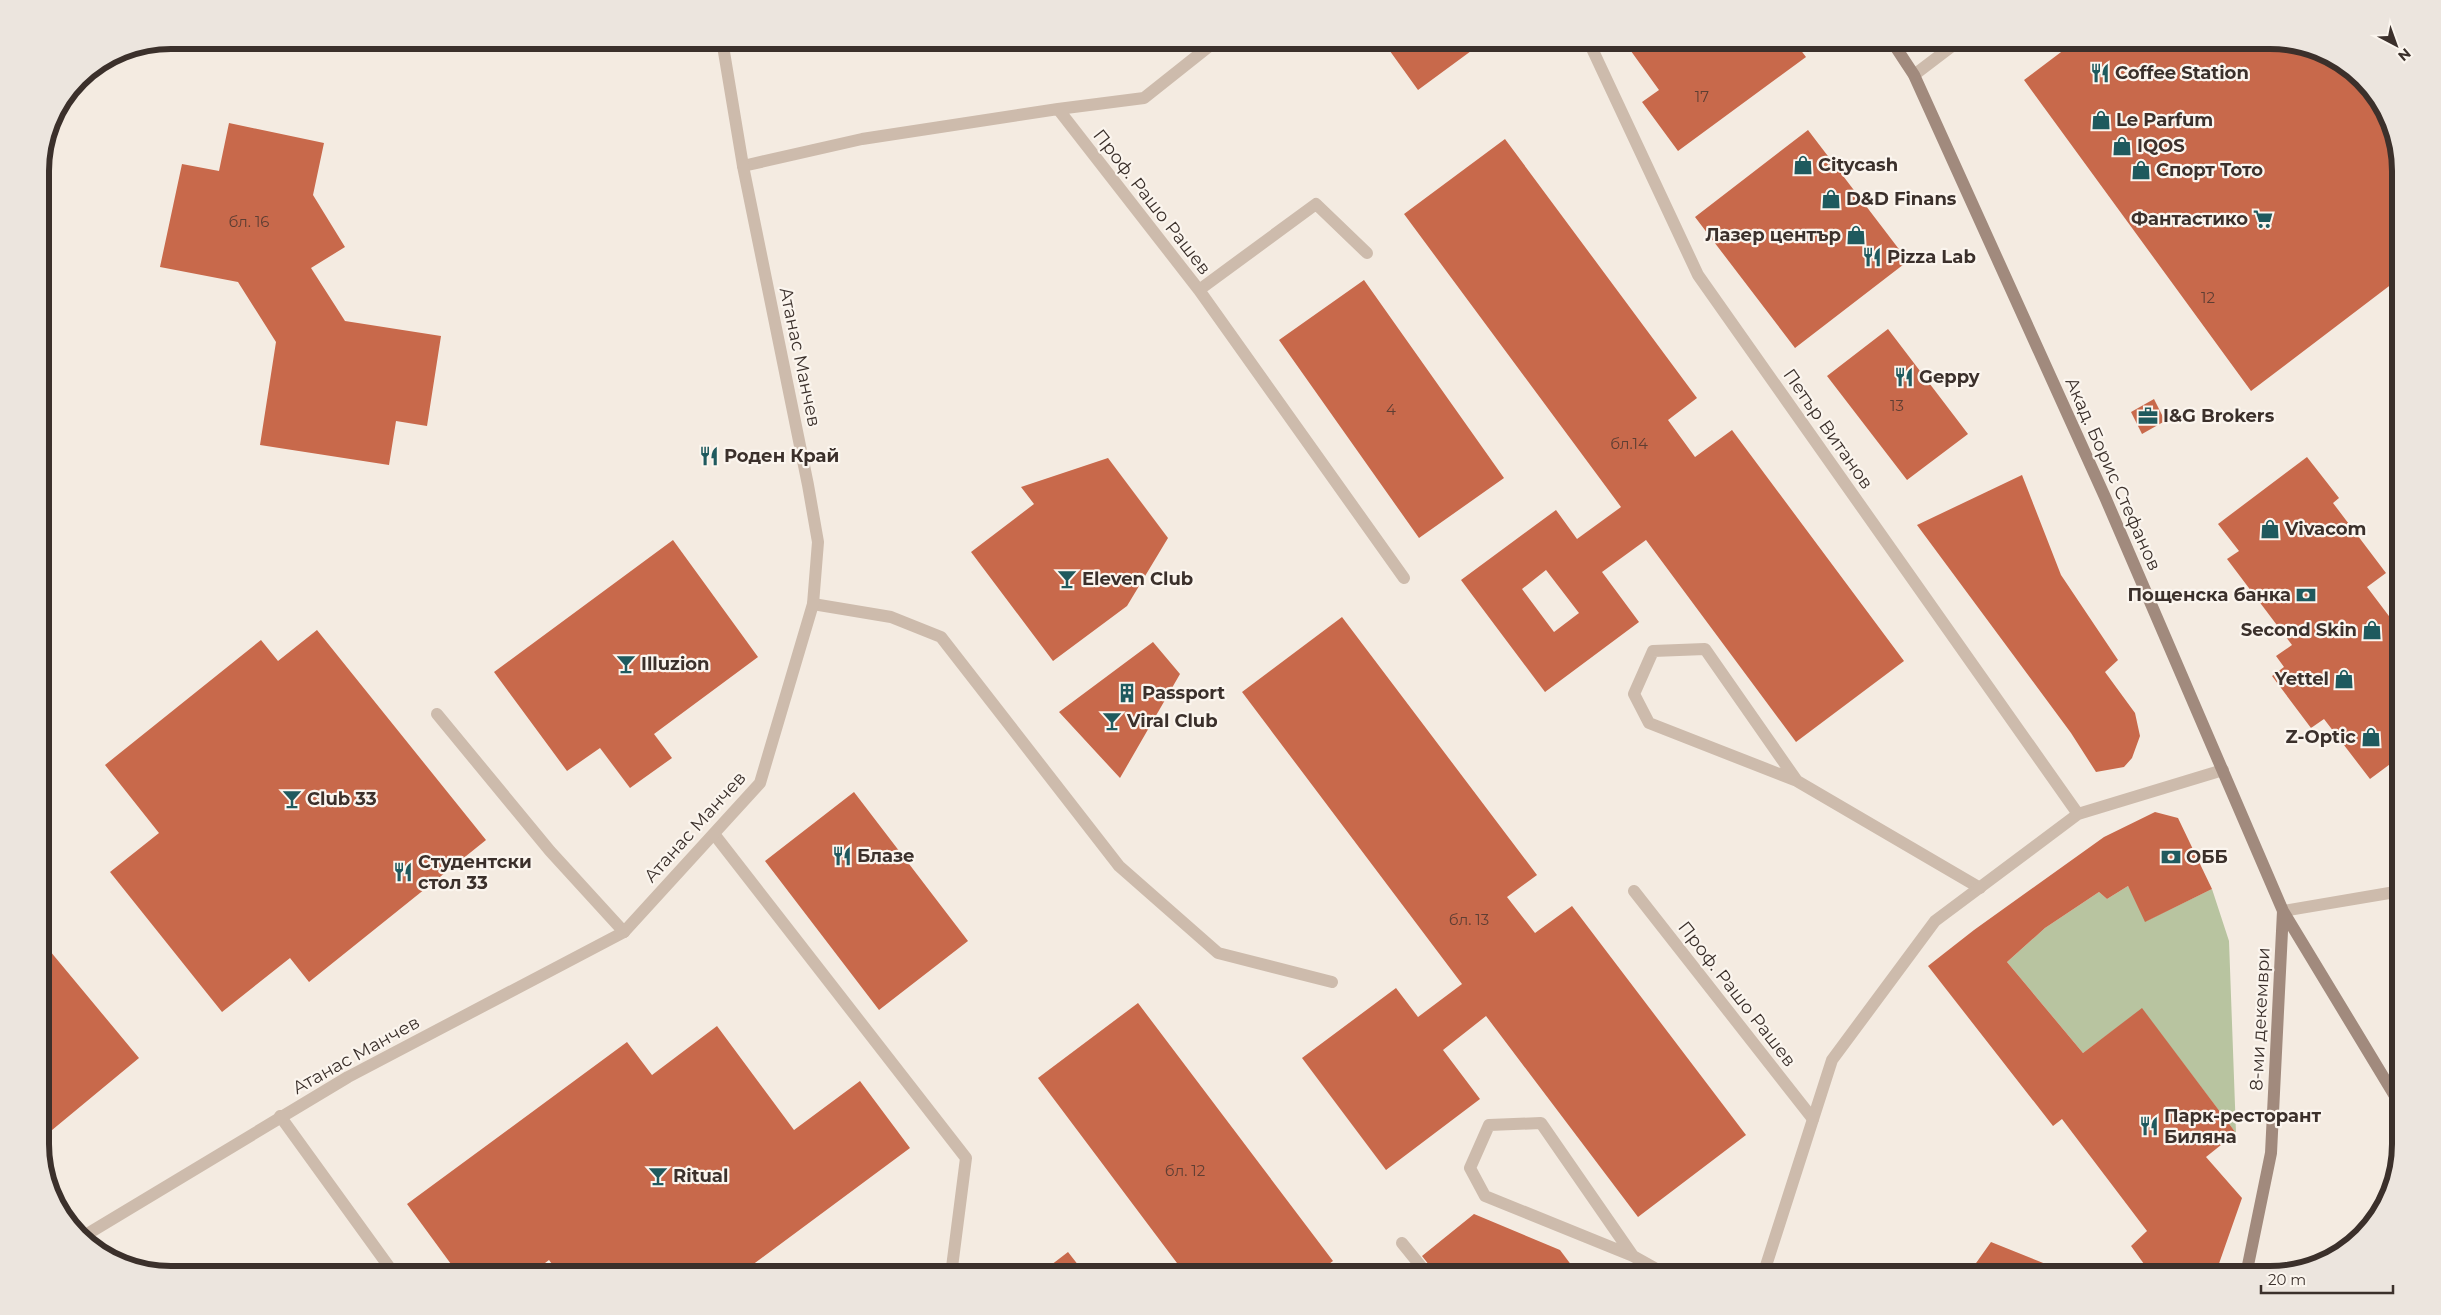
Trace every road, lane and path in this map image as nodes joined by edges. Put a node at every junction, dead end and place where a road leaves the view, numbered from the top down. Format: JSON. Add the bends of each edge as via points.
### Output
{"nodes":[{"id":1,"x":724,"y":49,"type":"edge"},
{"id":2,"x":1206,"y":49,"type":"edge"},
{"id":3,"x":1592,"y":49,"type":"edge"},
{"id":4,"x":1897,"y":49,"type":"edge"},
{"id":5,"x":1948,"y":49,"type":"edge"},
{"id":6,"x":1914,"y":75,"type":"junction"},
{"id":7,"x":1058,"y":109,"type":"junction"},
{"id":8,"x":743,"y":166,"type":"junction"},
{"id":9,"x":1367,"y":253,"type":"dead end"},
{"id":10,"x":1199,"y":290,"type":"junction"},
{"id":11,"x":1404,"y":578,"type":"dead end"},
{"id":12,"x":813,"y":604,"type":"junction"},
{"id":13,"x":438,"y":714,"type":"dead end"},
{"id":14,"x":2223,"y":770,"type":"junction"},
{"id":15,"x":1797,"y":781,"type":"junction"},
{"id":16,"x":2078,"y":814,"type":"junction"},
{"id":17,"x":714,"y":834,"type":"junction"},
{"id":18,"x":1980,"y":888,"type":"junction"},
{"id":19,"x":1634,"y":891,"type":"dead end"},
{"id":20,"x":2392,"y":893,"type":"edge"},
{"id":21,"x":2283,"y":912,"type":"junction"},
{"id":22,"x":624,"y":932,"type":"junction"},
{"id":23,"x":1332,"y":982,"type":"dead end"},
{"id":24,"x":2392,"y":1091,"type":"edge"},
{"id":25,"x":280,"y":1116,"type":"junction"},
{"id":26,"x":1813,"y":1119,"type":"junction"},
{"id":27,"x":88,"y":1234,"type":"edge"},
{"id":28,"x":1402,"y":1243,"type":"dead end"},
{"id":29,"x":1633,"y":1256,"type":"junction"},
{"id":30,"x":388,"y":1266,"type":"edge"},
{"id":31,"x":952,"y":1266,"type":"edge"},
{"id":32,"x":1421,"y":1266,"type":"edge"},
{"id":33,"x":1651,"y":1266,"type":"edge"},
{"id":34,"x":1766,"y":1266,"type":"edge"},
{"id":35,"x":2248,"y":1266,"type":"edge"}],
"edges":[{"from":1,"to":8,"type":"street","name":"Атанас Манчев"},
{"from":2,"to":7,"type":"street","via":[[1144,98]]},
{"from":3,"to":16,"type":"street","name":"Петър Витанов","via":[[1698,275]]},
{"from":4,"to":6,"type":"street","name":"Акад. Борис Стефанов"},
{"from":5,"to":6,"type":"street"},
{"from":6,"to":14,"type":"street","name":"Акад. Борис Стефанов","via":[[2101,488]]},
{"from":7,"to":8,"type":"street","via":[[862,139]]},
{"from":7,"to":10,"type":"street","name":"Проф. Рашо Рашев"},
{"from":8,"to":12,"type":"street","name":"Атанас Манчев","via":[[818,542]]},
{"from":9,"to":10,"type":"street","via":[[1316,204]]},
{"from":10,"to":11,"type":"street","name":"Проф. Рашо Рашев"},
{"from":12,"to":17,"type":"street","name":"Атанас Манчев","via":[[760,784]]},
{"from":12,"to":23,"type":"street","via":[[891,617],[941,637],[1119,866],[1204,941],[1218,953]]},
{"from":13,"to":22,"type":"street","via":[[550,851]]},
{"from":14,"to":16,"type":"street"},
{"from":14,"to":21,"type":"street","name":"Акад. Борис Стефанов"},
{"from":15,"to":15,"type":"street","via":[[1705,649],[1653,651],[1634,694],[1649,723]]},
{"from":15,"to":18,"type":"street"},
{"from":16,"to":18,"type":"street"},
{"from":17,"to":22,"type":"street","name":"Атанас Манчев"},
{"from":17,"to":31,"type":"street","via":[[966,1158]]},
{"from":18,"to":26,"type":"street","via":[[1935,921],[1832,1060]]},
{"from":19,"to":26,"type":"street","name":"Проф. Рашо Рашев"},
{"from":20,"to":21,"type":"street"},
{"from":21,"to":24,"type":"street","name":"Акад. Борис Стефанов"},
{"from":21,"to":35,"type":"street","name":"8-ми декември","via":[[2271,1153]]},
{"from":22,"to":25,"type":"street","name":"Атанас Манчев"},
{"from":25,"to":27,"type":"street","name":"Атанас Манчев"},
{"from":25,"to":30,"type":"street"},
{"from":26,"to":34,"type":"street"},
{"from":28,"to":32,"type":"street"},
{"from":29,"to":29,"type":"street","via":[[1541,1123],[1488,1125],[1470,1168],[1485,1196]]},
{"from":29,"to":33,"type":"street"}]}
